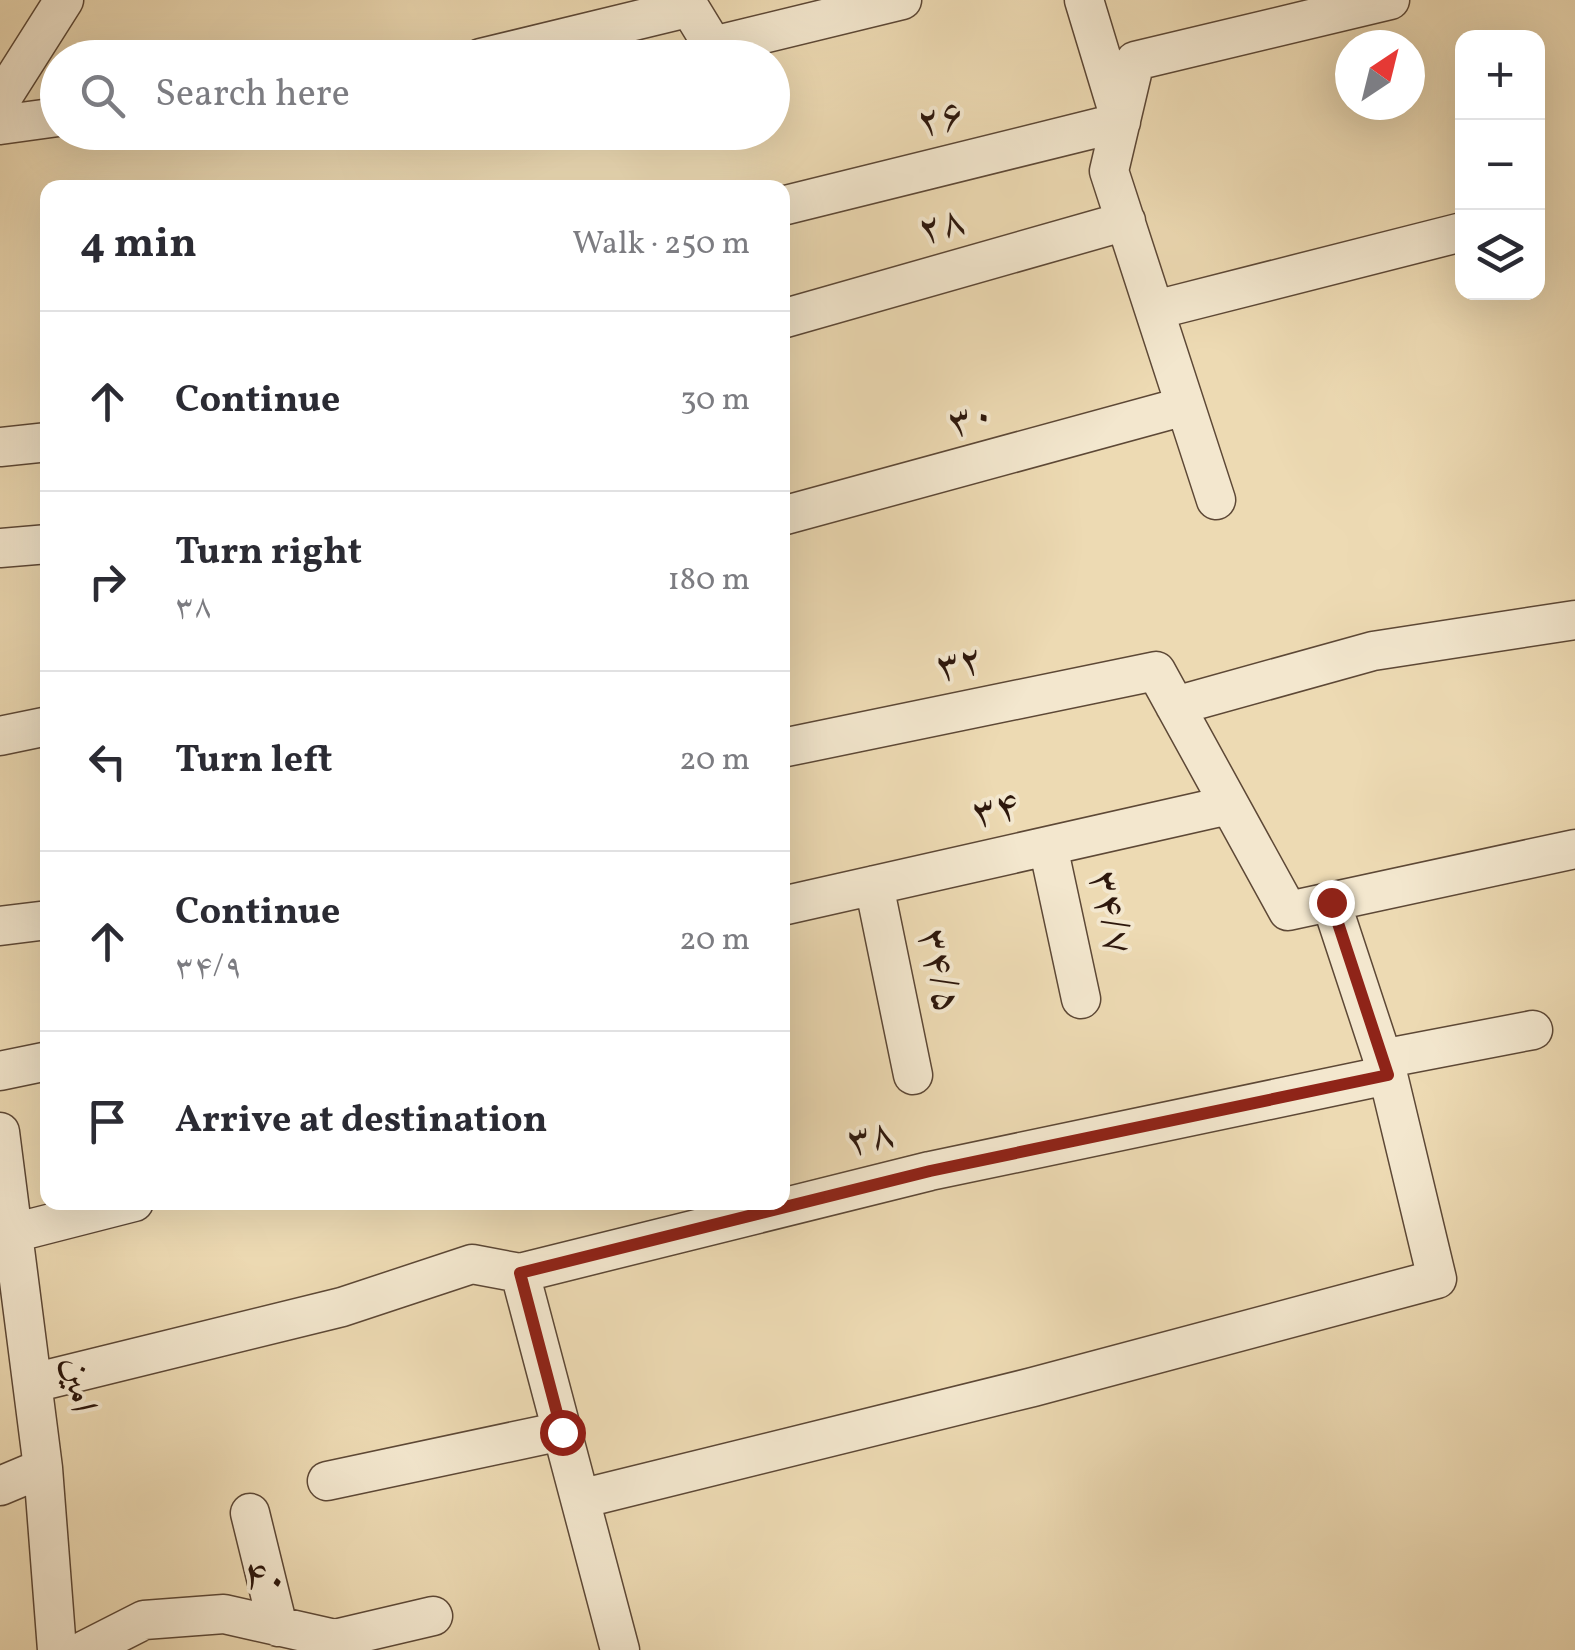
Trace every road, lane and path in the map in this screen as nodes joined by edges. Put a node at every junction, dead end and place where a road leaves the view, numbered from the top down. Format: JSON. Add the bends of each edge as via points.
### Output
{"nodes":[{"id":1,"x":64,"y":0,"type":"edge"},
{"id":2,"x":902,"y":0,"type":"edge"},
{"id":3,"x":1084,"y":0,"type":"edge"},
{"id":4,"x":1390,"y":0,"type":"edge"},
{"id":5,"x":686,"y":4,"type":"edge"},
{"id":6,"x":1264,"y":15,"type":"edge"},
{"id":7,"x":550,"y":40,"type":"edge"},
{"id":8,"x":710,"y":40,"type":"edge"},
{"id":9,"x":739,"y":40,"type":"edge"},
{"id":10,"x":0,"y":101,"type":"edge"},
{"id":11,"x":40,"y":119,"type":"edge"},
{"id":12,"x":1121,"y":122,"type":"junction"},
{"id":13,"x":0,"y":125,"type":"edge"},
{"id":14,"x":790,"y":204,"type":"edge"},
{"id":15,"x":1126,"y":221,"type":"junction"},
{"id":16,"x":1455,"y":234,"type":"edge"},
{"id":17,"x":1154,"y":310,"type":"junction"},
{"id":18,"x":790,"y":317,"type":"edge"},
{"id":19,"x":1185,"y":406,"type":"junction"},
{"id":20,"x":40,"y":443,"type":"edge"},
{"id":21,"x":0,"y":447,"type":"edge"},
{"id":22,"x":1216,"y":500,"type":"dead end"},
{"id":23,"x":790,"y":514,"type":"edge"},
{"id":24,"x":40,"y":545,"type":"edge"},
{"id":25,"x":0,"y":548,"type":"edge"},
{"id":26,"x":1575,"y":620,"type":"edge"},
{"id":27,"x":1175,"y":706,"type":"junction"},
{"id":28,"x":40,"y":728,"type":"edge"},
{"id":29,"x":0,"y":736,"type":"edge"},
{"id":30,"x":790,"y":746,"type":"edge"},
{"id":31,"x":1229,"y":805,"type":"junction"},
{"id":32,"x":1048,"y":846,"type":"junction"},
{"id":33,"x":1575,"y":848,"type":"edge"},
{"id":34,"x":874,"y":885,"type":"junction"},
{"id":35,"x":1331,"y":902,"type":"junction"},
{"id":36,"x":790,"y":904,"type":"edge"},
{"id":37,"x":40,"y":921,"type":"edge"},
{"id":38,"x":0,"y":926,"type":"edge"},
{"id":39,"x":1081,"y":998,"type":"dead end"},
{"id":40,"x":1533,"y":1030,"type":"dead end"},
{"id":41,"x":40,"y":1063,"type":"edge"},
{"id":42,"x":1385,"y":1067,"type":"junction"},
{"id":43,"x":0,"y":1071,"type":"edge"},
{"id":44,"x":913,"y":1075,"type":"dead end"},
{"id":45,"x":0,"y":1132,"type":"edge"},
{"id":46,"x":790,"y":1206,"type":"edge"},
{"id":47,"x":103,"y":1210,"type":"edge"},
{"id":48,"x":773,"y":1210,"type":"edge"},
{"id":49,"x":13,"y":1233,"type":"junction"},
{"id":50,"x":520,"y":1273,"type":"junction"},
{"id":51,"x":33,"y":1383,"type":"junction"},
{"id":52,"x":562,"y":1432,"type":"junction"},
{"id":53,"x":44,"y":1468,"type":"junction"},
{"id":54,"x":327,"y":1481,"type":"dead end"},
{"id":55,"x":0,"y":1486,"type":"edge"},
{"id":56,"x":580,"y":1499,"type":"junction"},
{"id":57,"x":250,"y":1514,"type":"dead end"},
{"id":58,"x":433,"y":1616,"type":"dead end"},
{"id":59,"x":278,"y":1627,"type":"junction"},
{"id":60,"x":57,"y":1650,"type":"edge"},
{"id":61,"x":85,"y":1650,"type":"edge"},
{"id":62,"x":620,"y":1650,"type":"edge"}],
"edges":[{"from":1,"to":10,"type":"street"},
{"from":2,"to":9,"type":"street"},
{"from":3,"to":12,"type":"street"},
{"from":4,"to":6,"type":"street"},
{"from":5,"to":7,"type":"street"},
{"from":5,"to":8,"type":"street"},
{"from":6,"to":12,"type":"street","via":[[1135,61]]},
{"from":11,"to":13,"type":"street"},
{"from":12,"to":14,"type":"street","name":"۲۶"},
{"from":12,"to":15,"type":"street","via":[[1109,171]]},
{"from":15,"to":17,"type":"street"},
{"from":15,"to":18,"type":"street","name":"۲۸"},
{"from":16,"to":17,"type":"street"},
{"from":17,"to":19,"type":"street"},
{"from":19,"to":22,"type":"street"},
{"from":19,"to":23,"type":"street","name":"۳۰"},
{"from":20,"to":21,"type":"street"},
{"from":24,"to":25,"type":"street"},
{"from":26,"to":27,"type":"street","via":[[1373,651]]},
{"from":27,"to":30,"type":"street","name":"۳۲","via":[[1156,671]]},
{"from":27,"to":31,"type":"street"},
{"from":28,"to":29,"type":"street"},
{"from":31,"to":32,"type":"street","name":"۳۴"},
{"from":31,"to":35,"type":"street","via":[[1288,911]]},
{"from":32,"to":34,"type":"street","name":"۳۴"},
{"from":32,"to":39,"type":"street","name":"۳۴/۷"},
{"from":33,"to":35,"type":"street"},
{"from":34,"to":36,"type":"street","name":"۳۴"},
{"from":34,"to":44,"type":"street","name":"۳۴/۵"},
{"from":35,"to":42,"type":"street"},
{"from":37,"to":38,"type":"street"},
{"from":40,"to":42,"type":"street","name":"۳۸"},
{"from":41,"to":43,"type":"street"},
{"from":42,"to":46,"type":"street","name":"۳۸"},
{"from":42,"to":56,"type":"street","via":[[1437,1279],[1034,1388]]},
{"from":45,"to":49,"type":"street","name":"امین"},
{"from":47,"to":49,"type":"street"},
{"from":48,"to":50,"type":"street","name":"۳۸"},
{"from":49,"to":51,"type":"street","name":"امین"},
{"from":50,"to":51,"type":"street","name":"۳۸","via":[[472,1264],[342,1307]]},
{"from":50,"to":52,"type":"street"},
{"from":51,"to":53,"type":"street","name":"امین"},
{"from":52,"to":54,"type":"street"},
{"from":52,"to":56,"type":"street"},
{"from":53,"to":55,"type":"street"},
{"from":53,"to":60,"type":"street","name":"امین"},
{"from":56,"to":62,"type":"street"},
{"from":57,"to":59,"type":"street"},
{"from":58,"to":59,"type":"street","name":"۴۰","via":[[335,1639]]},
{"from":59,"to":61,"type":"street","name":"۴۰","via":[[224,1614],[144,1620]]}]}
